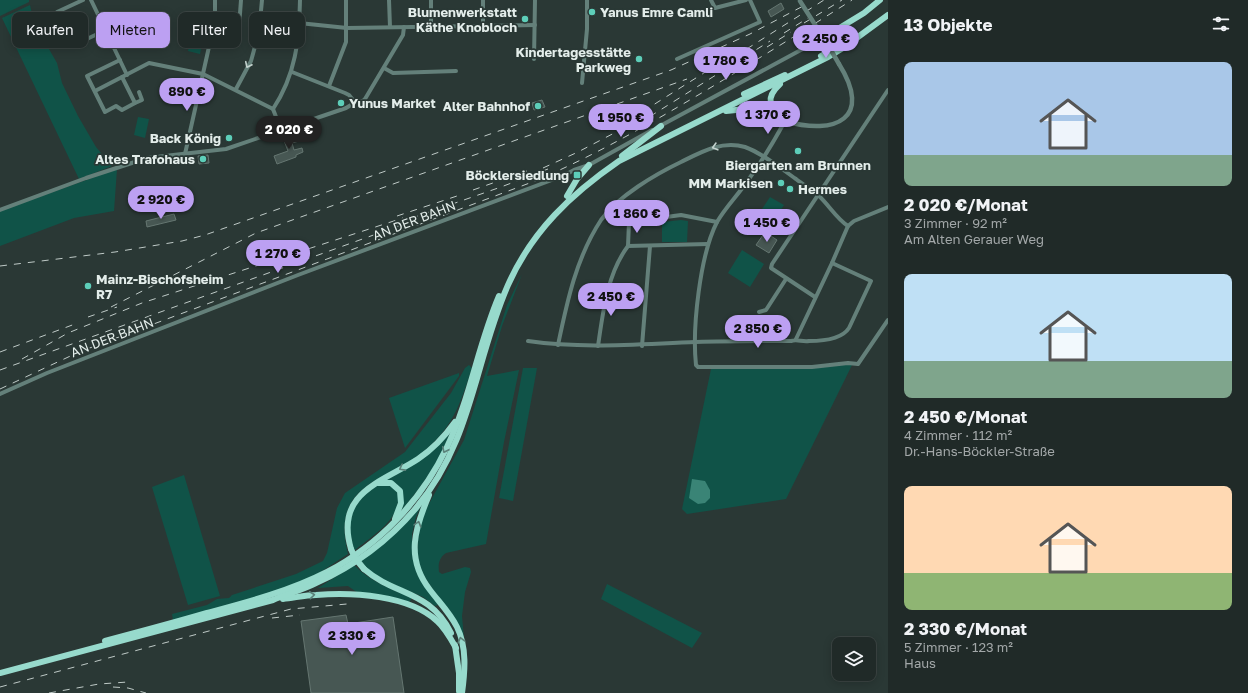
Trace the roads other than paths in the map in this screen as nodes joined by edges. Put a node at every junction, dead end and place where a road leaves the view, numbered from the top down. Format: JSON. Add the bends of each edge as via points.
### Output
{"nodes":[{"id":1,"x":83,"y":0,"type":"edge"},
{"id":2,"x":91,"y":0,"type":"edge"},
{"id":3,"x":215,"y":0,"type":"edge"},
{"id":4,"x":241,"y":0,"type":"edge"},
{"id":5,"x":262,"y":0,"type":"edge"},
{"id":6,"x":300,"y":0,"type":"edge"},
{"id":7,"x":346,"y":0,"type":"edge"},
{"id":8,"x":389,"y":0,"type":"edge"},
{"id":9,"x":431,"y":0,"type":"edge"},
{"id":10,"x":483,"y":0,"type":"edge"},
{"id":11,"x":535,"y":0,"type":"edge"},
{"id":12,"x":587,"y":0,"type":"edge"},
{"id":13,"x":711,"y":0,"type":"edge"},
{"id":14,"x":746,"y":0,"type":"edge"},
{"id":15,"x":750,"y":0,"type":"edge"},
{"id":16,"x":880,"y":0,"type":"edge"},
{"id":17,"x":799,"y":1,"type":"edge"},
{"id":18,"x":888,"y":11,"type":"edge"},
{"id":19,"x":57,"y":12,"type":"dead end"},
{"id":20,"x":97,"y":12,"type":"edge"},
{"id":21,"x":214,"y":12,"type":"edge"},
{"id":22,"x":240,"y":12,"type":"edge"},
{"id":23,"x":299,"y":12,"type":"edge"},
{"id":24,"x":888,"y":15,"type":"edge"},
{"id":25,"x":305,"y":24,"type":"edge"},
{"id":26,"x":483,"y":25,"type":"junction"},
{"id":27,"x":535,"y":25,"type":"junction"},
{"id":28,"x":390,"y":27,"type":"junction"},
{"id":29,"x":431,"y":27,"type":"junction"},
{"id":30,"x":347,"y":28,"type":"junction"},
{"id":31,"x":404,"y":28,"type":"junction"},
{"id":32,"x":823,"y":38,"type":"junction"},
{"id":33,"x":114,"y":48,"type":"edge"},
{"id":34,"x":208,"y":48,"type":"edge"},
{"id":35,"x":295,"y":48,"type":"edge"},
{"id":36,"x":534,"y":59,"type":"dead end"},
{"id":37,"x":677,"y":59,"type":"dead end"},
{"id":38,"x":120,"y":60,"type":"junction"},
{"id":39,"x":384,"y":68,"type":"junction"},
{"id":40,"x":292,"y":72,"type":"junction"},
{"id":41,"x":456,"y":72,"type":"dead end"},
{"id":42,"x":203,"y":74,"type":"junction"},
{"id":43,"x":127,"y":75,"type":"junction"},
{"id":44,"x":791,"y":76,"type":"junction"},
{"id":45,"x":122,"y":77,"type":"junction"},
{"id":46,"x":582,"y":83,"type":"dead end"},
{"id":47,"x":329,"y":86,"type":"junction"},
{"id":48,"x":236,"y":89,"type":"junction"},
{"id":49,"x":888,"y":90,"type":"edge"},
{"id":50,"x":95,"y":91,"type":"junction"},
{"id":51,"x":139,"y":92,"type":"dead end"},
{"id":52,"x":353,"y":100,"type":"junction"},
{"id":53,"x":135,"y":104,"type":"junction"},
{"id":54,"x":273,"y":109,"type":"junction"},
{"id":55,"x":713,"y":114,"type":"junction"},
{"id":56,"x":785,"y":122,"type":"junction"},
{"id":57,"x":661,"y":126,"type":"junction"},
{"id":58,"x":281,"y":130,"type":"junction"},
{"id":59,"x":185,"y":154,"type":"junction"},
{"id":60,"x":622,"y":156,"type":"junction"},
{"id":61,"x":765,"y":157,"type":"junction"},
{"id":62,"x":589,"y":165,"type":"junction"},
{"id":63,"x":818,"y":195,"type":"junction"},
{"id":64,"x":567,"y":196,"type":"junction"},
{"id":65,"x":888,"y":207,"type":"edge"},
{"id":66,"x":610,"y":209,"type":"junction"},
{"id":67,"x":0,"y":210,"type":"edge"},
{"id":68,"x":629,"y":222,"type":"junction"},
{"id":69,"x":717,"y":222,"type":"junction"},
{"id":70,"x":848,"y":226,"type":"junction"},
{"id":71,"x":708,"y":244,"type":"junction"},
{"id":72,"x":628,"y":246,"type":"junction"},
{"id":73,"x":650,"y":246,"type":"junction"},
{"id":74,"x":832,"y":263,"type":"junction"},
{"id":75,"x":786,"y":279,"type":"junction"},
{"id":76,"x":816,"y":297,"type":"junction"},
{"id":77,"x":759,"y":312,"type":"dead end"},
{"id":78,"x":888,"y":320,"type":"edge"},
{"id":79,"x":796,"y":339,"type":"junction"},
{"id":80,"x":528,"y":342,"type":"dead end"},
{"id":81,"x":694,"y":342,"type":"junction"},
{"id":82,"x":558,"y":346,"type":"junction"},
{"id":83,"x":598,"y":346,"type":"junction"},
{"id":84,"x":642,"y":346,"type":"junction"},
{"id":85,"x":0,"y":394,"type":"edge"},
{"id":86,"x":461,"y":414,"type":"junction"},
{"id":87,"x":434,"y":483,"type":"junction"},
{"id":88,"x":371,"y":485,"type":"junction"},
{"id":89,"x":393,"y":523,"type":"junction"},
{"id":90,"x":273,"y":600,"type":"junction"},
{"id":91,"x":456,"y":648,"type":"junction"},
{"id":92,"x":0,"y":669,"type":"edge"},
{"id":93,"x":0,"y":673,"type":"edge"},
{"id":94,"x":459,"y":693,"type":"edge"},
{"id":95,"x":462,"y":693,"type":"edge"}],
"edges":[{"from":1,"to":19,"type":"street"},
{"from":2,"to":20,"type":"street"},
{"from":3,"to":21,"type":"street"},
{"from":4,"to":22,"type":"street"},
{"from":5,"to":48,"type":"street","one_way":true,"via":[[259,32],[251,61]]},
{"from":6,"to":23,"type":"street"},
{"from":7,"to":30,"type":"street"},
{"from":8,"to":28,"type":"street"},
{"from":9,"to":29,"type":"street"},
{"from":10,"to":26,"type":"street"},
{"from":11,"to":27,"type":"street"},
{"from":12,"to":46,"type":"street"},
{"from":13,"to":14,"type":"street","via":[[715,8]]},
{"from":15,"to":37,"type":"street","via":[[760,22]]},
{"from":16,"to":32,"type":"highway"},
{"from":17,"to":32,"type":"street","bridge":true},
{"from":18,"to":60,"type":"highway","via":[[819,57]]},
{"from":24,"to":44,"type":"highway","via":[[843,48]]},
{"from":25,"to":30,"type":"street"},
{"from":26,"to":27,"type":"street"},
{"from":26,"to":29,"type":"street"},
{"from":27,"to":36,"type":"street"},
{"from":28,"to":30,"type":"street"},
{"from":28,"to":31,"type":"street"},
{"from":29,"to":31,"type":"street"},
{"from":30,"to":47,"type":"street","via":[[345,48]]},
{"from":31,"to":39,"type":"street","via":[[403,35]]},
{"from":32,"to":56,"type":"street","bridge":true,"via":[[850,86],[852,94],[848,112],[841,120],[826,127]]},
{"from":32,"to":57,"type":"street","name":"AN DER BAHN"},
{"from":33,"to":38,"type":"street"},
{"from":34,"to":42,"type":"street"},
{"from":35,"to":40,"type":"street"},
{"from":38,"to":43,"type":"street"},
{"from":38,"to":50,"type":"street","via":[[87,76]]},
{"from":39,"to":41,"type":"street","via":[[393,73]]},
{"from":39,"to":52,"type":"street","via":[[365,100]]},
{"from":40,"to":47,"type":"street"},
{"from":40,"to":54,"type":"street","via":[[284,92]]},
{"from":42,"to":43,"type":"street","via":[[149,63]]},
{"from":42,"to":48,"type":"street"},
{"from":42,"to":59,"type":"street"},
{"from":43,"to":45,"type":"street"},
{"from":44,"to":55,"type":"highway"},
{"from":44,"to":56,"type":"highway","via":[[780,83],[770,97],[772,106]]},
{"from":45,"to":50,"type":"street"},
{"from":45,"to":53,"type":"street"},
{"from":47,"to":52,"type":"street","via":[[349,95]]},
{"from":48,"to":54,"type":"street"},
{"from":49,"to":63,"type":"street"},
{"from":50,"to":53,"type":"street","via":[[105,112],[116,106],[122,110]]},
{"from":51,"to":53,"type":"street","via":[[142,100]]},
{"from":52,"to":58,"type":"street","via":[[346,108]]},
{"from":54,"to":58,"type":"street"},
{"from":55,"to":56,"type":"highway","via":[[746,109]]},
{"from":55,"to":87,"type":"highway","via":[[619,161],[562,206],[536,236],[504,294],[463,424],[450,455]]},
{"from":56,"to":61,"type":"street"},
{"from":57,"to":60,"type":"highway"},
{"from":57,"to":62,"type":"street","name":"AN DER BAHN"},
{"from":58,"to":59,"type":"street","via":[[226,149]]},
{"from":59,"to":67,"type":"street","via":[[147,158]]},
{"from":60,"to":64,"type":"highway","via":[[591,176]]},
{"from":61,"to":63,"type":"street"},
{"from":61,"to":66,"type":"street","one_way":true,"via":[[741,146],[714,147],[642,184]]},
{"from":61,"to":69,"type":"street"},
{"from":62,"to":64,"type":"highway"},
{"from":62,"to":85,"type":"street","name":"AN DER BAHN","via":[[298,275],[47,373]]},
{"from":63,"to":70,"type":"street"},
{"from":63,"to":75,"type":"street","via":[[772,264],[772,268]]},
{"from":64,"to":86,"type":"highway","via":[[536,229],[510,270],[490,320]]},
{"from":65,"to":70,"type":"street"},
{"from":66,"to":68,"type":"street"},
{"from":66,"to":82,"type":"street","via":[[594,232],[574,277]]},
{"from":68,"to":69,"type":"street","via":[[681,215]]},
{"from":68,"to":72,"type":"street"},
{"from":69,"to":71,"type":"street"},
{"from":70,"to":74,"type":"street"},
{"from":71,"to":73,"type":"street"},
{"from":71,"to":81,"type":"street","via":[[699,291]]},
{"from":72,"to":73,"type":"street"},
{"from":72,"to":83,"type":"street","via":[[610,286]]},
{"from":73,"to":84,"type":"street"},
{"from":74,"to":76,"type":"street"},
{"from":74,"to":79,"type":"street","via":[[871,281],[849,328],[846,334],[840,337],[808,342]]},
{"from":75,"to":76,"type":"street"},
{"from":75,"to":77,"type":"street","via":[[766,310]]},
{"from":76,"to":79,"type":"street"},
{"from":78,"to":81,"type":"street","via":[[858,364],[848,362],[806,367],[697,367]]},
{"from":79,"to":81,"type":"street"},
{"from":80,"to":82,"type":"street"},
{"from":81,"to":84,"type":"street"},
{"from":82,"to":83,"type":"street"},
{"from":83,"to":84,"type":"street"},
{"from":86,"to":88,"type":"highway","one_way":true,"via":[[443,438],[427,452]]},
{"from":86,"to":89,"type":"highway","one_way":true,"via":[[433,474]]},
{"from":87,"to":90,"type":"highway","via":[[406,519],[360,559],[316,584]]},
{"from":95,"to":87,"type":"highway","one_way":true,"via":[[464,657],[459,632],[423,579],[415,553],[414,540],[418,523]]},
{"from":88,"to":89,"type":"highway","via":[[387,482],[394,484],[400,491],[401,503]]},
{"from":88,"to":91,"type":"highway","bridge":true,"via":[[358,498],[350,514],[347,531],[350,549],[364,570],[381,581],[418,597],[433,608],[448,628]]},
{"from":89,"to":92,"type":"highway","via":[[343,563],[293,586],[222,609]]},
{"from":90,"to":91,"type":"highway","one_way":true,"via":[[316,594],[382,598],[398,602],[434,618]]},
{"from":90,"to":93,"type":"highway"},
{"from":91,"to":94,"type":"highway"}]}
